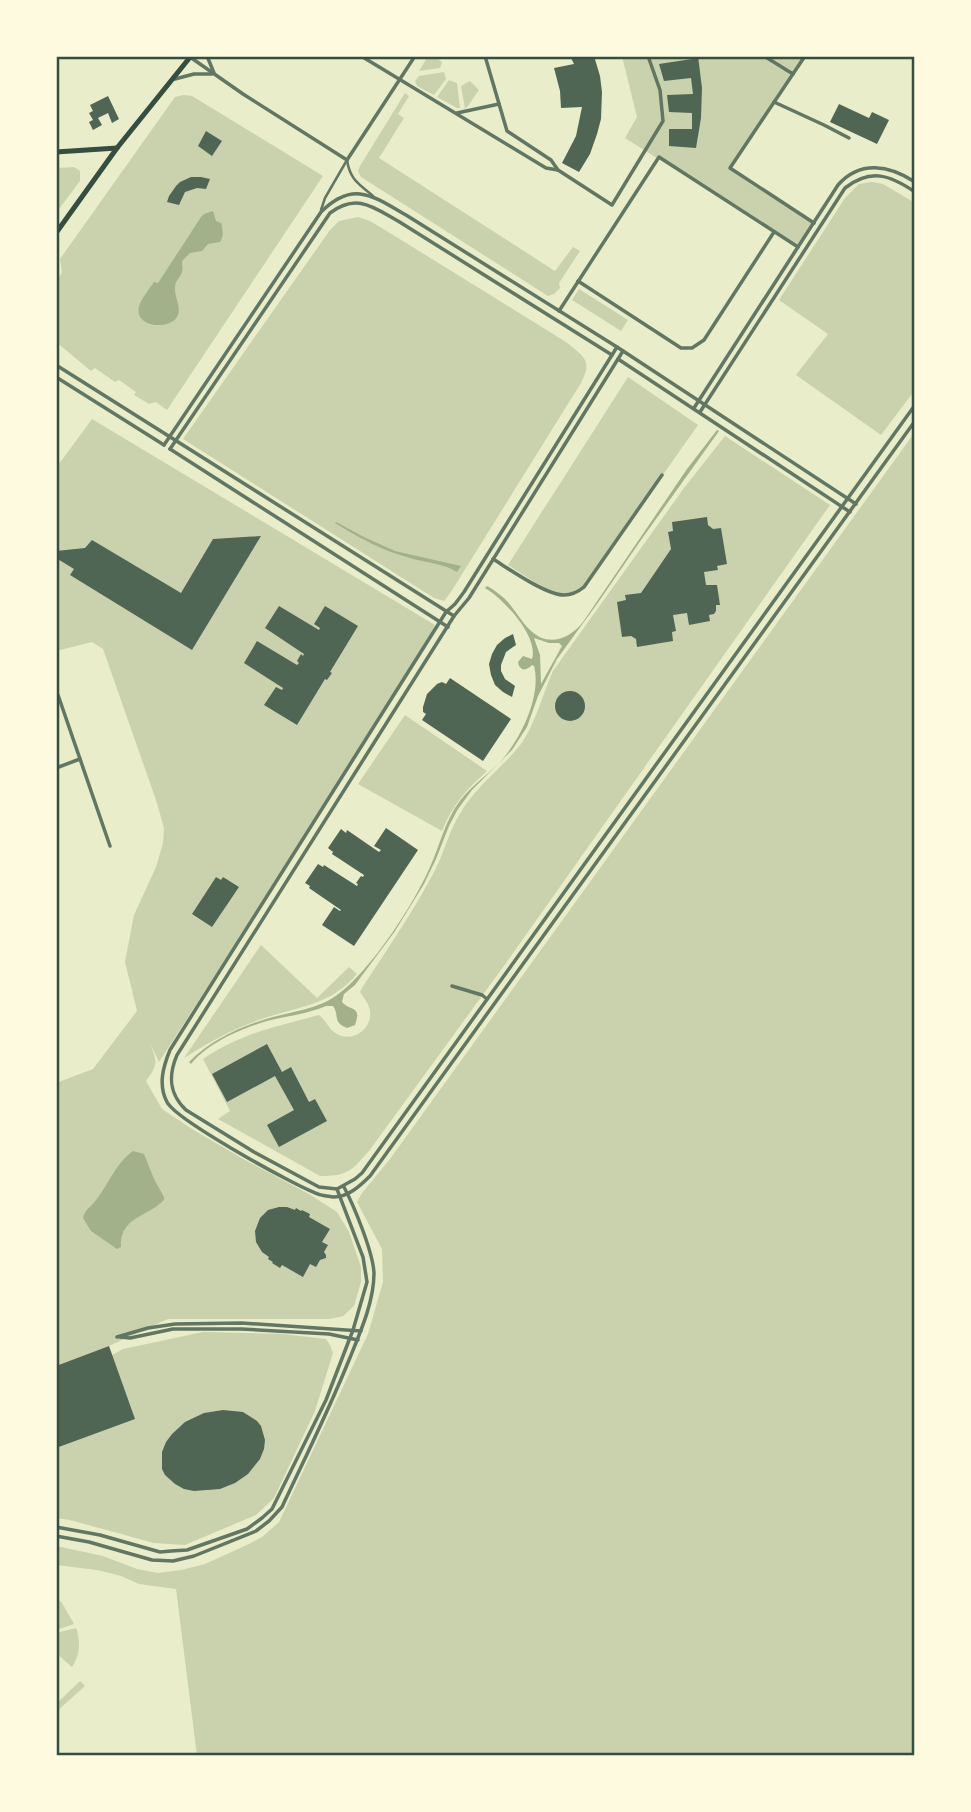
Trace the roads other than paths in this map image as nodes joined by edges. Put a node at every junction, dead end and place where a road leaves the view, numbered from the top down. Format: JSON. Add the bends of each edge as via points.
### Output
{"nodes":[{"id":1,"x":181,"y":56,"type":"edge"},
{"id":2,"x":207,"y":56,"type":"edge"},
{"id":3,"x":361,"y":56,"type":"edge"},
{"id":4,"x":415,"y":56,"type":"edge"},
{"id":5,"x":485,"y":56,"type":"edge"},
{"id":6,"x":648,"y":56,"type":"edge"},
{"id":7,"x":764,"y":56,"type":"edge"},
{"id":8,"x":805,"y":56,"type":"edge"},
{"id":9,"x":190,"y":57,"type":"edge"},
{"id":10,"x":793,"y":74,"type":"junction"},
{"id":11,"x":215,"y":75,"type":"junction"},
{"id":12,"x":173,"y":79,"type":"junction"},
{"id":13,"x":400,"y":80,"type":"junction"},
{"id":14,"x":774,"y":102,"type":"junction"},
{"id":15,"x":499,"y":104,"type":"junction"},
{"id":16,"x":455,"y":113,"type":"junction"},
{"id":17,"x":849,"y":138,"type":"dead end"},
{"id":18,"x":117,"y":148,"type":"junction"},
{"id":19,"x":56,"y":152,"type":"edge"},
{"id":20,"x":347,"y":160,"type":"junction"},
{"id":21,"x":558,"y":170,"type":"junction"},
{"id":22,"x":915,"y":182,"type":"edge"},
{"id":23,"x":915,"y":192,"type":"edge"},
{"id":24,"x":374,"y":196,"type":"junction"},
{"id":25,"x":321,"y":212,"type":"dead end"},
{"id":26,"x":814,"y":223,"type":"junction"},
{"id":27,"x":774,"y":232,"type":"junction"},
{"id":28,"x":56,"y":233,"type":"edge"},
{"id":29,"x":798,"y":247,"type":"junction"},
{"id":30,"x":578,"y":280,"type":"junction"},
{"id":31,"x":559,"y":311,"type":"junction"},
{"id":32,"x":617,"y":347,"type":"junction"},
{"id":33,"x":624,"y":351,"type":"junction"},
{"id":34,"x":611,"y":355,"type":"junction"},
{"id":35,"x":618,"y":359,"type":"junction"},
{"id":36,"x":56,"y":365,"type":"edge"},
{"id":37,"x":56,"y":377,"type":"edge"},
{"id":38,"x":699,"y":400,"type":"junction"},
{"id":39,"x":706,"y":404,"type":"junction"},
{"id":40,"x":915,"y":405,"type":"edge"},
{"id":41,"x":694,"y":408,"type":"junction"},
{"id":42,"x":700,"y":412,"type":"junction"},
{"id":43,"x":915,"y":421,"type":"edge"},
{"id":44,"x":170,"y":436,"type":"junction"},
{"id":45,"x":176,"y":440,"type":"junction"},
{"id":46,"x":164,"y":445,"type":"junction"},
{"id":47,"x":170,"y":449,"type":"junction"},
{"id":48,"x":662,"y":475,"type":"dead end"},
{"id":49,"x":848,"y":498,"type":"junction"},
{"id":50,"x":856,"y":503,"type":"junction"},
{"id":51,"x":842,"y":506,"type":"junction"},
{"id":52,"x":850,"y":512,"type":"junction"},
{"id":53,"x":493,"y":559,"type":"junction"},
{"id":54,"x":446,"y":612,"type":"junction"},
{"id":55,"x":454,"y":616,"type":"junction"},
{"id":56,"x":440,"y":621,"type":"junction"},
{"id":57,"x":448,"y":626,"type":"junction"},
{"id":58,"x":56,"y":695,"type":"edge"},
{"id":59,"x":80,"y":759,"type":"junction"},
{"id":60,"x":56,"y":768,"type":"edge"},
{"id":61,"x":110,"y":846,"type":"dead end"},
{"id":62,"x":268,"y":894,"type":"junction"},
{"id":63,"x":276,"y":900,"type":"junction"},
{"id":64,"x":452,"y":986,"type":"dead end"},
{"id":65,"x":487,"y":999,"type":"junction"},
{"id":66,"x":344,"y":1187,"type":"junction"},
{"id":67,"x":337,"y":1189,"type":"junction"},
{"id":68,"x":348,"y":1194,"type":"junction"},
{"id":69,"x":340,"y":1196,"type":"junction"},
{"id":70,"x":353,"y":1330,"type":"junction"},
{"id":71,"x":361,"y":1331,"type":"junction"},
{"id":72,"x":350,"y":1337,"type":"junction"},
{"id":73,"x":358,"y":1340,"type":"junction"},
{"id":74,"x":56,"y":1527,"type":"edge"},
{"id":75,"x":56,"y":1536,"type":"edge"}],
"edges":[{"from":1,"to":9,"type":"street"},
{"from":2,"to":11,"type":"street"},
{"from":3,"to":13,"type":"street"},
{"from":4,"to":13,"type":"street"},
{"from":5,"to":15,"type":"street"},
{"from":6,"to":21,"type":"street","via":[[660,90],[663,121],[612,205]]},
{"from":7,"to":10,"type":"street"},
{"from":8,"to":10,"type":"street"},
{"from":9,"to":11,"type":"street"},
{"from":9,"to":12,"type":"main road"},
{"from":10,"to":14,"type":"street"},
{"from":11,"to":12,"type":"street"},
{"from":11,"to":20,"type":"street"},
{"from":12,"to":18,"type":"main road"},
{"from":13,"to":16,"type":"street"},
{"from":13,"to":20,"type":"street"},
{"from":14,"to":17,"type":"street"},
{"from":14,"to":26,"type":"street","via":[[730,168]]},
{"from":15,"to":16,"type":"street"},
{"from":15,"to":21,"type":"street","via":[[507,131],[551,160]]},
{"from":16,"to":21,"type":"street","via":[[546,168]]},
{"from":18,"to":19,"type":"main road"},
{"from":18,"to":28,"type":"main road"},
{"from":20,"to":24,"type":"street","via":[[353,179]]},
{"from":20,"to":25,"type":"street"},
{"from":22,"to":26,"type":"street","via":[[886,168],[860,169],[838,185]]},
{"from":23,"to":39,"type":"street","via":[[883,176],[857,179],[845,188]]},
{"from":24,"to":31,"type":"street"},
{"from":24,"to":44,"type":"street","via":[[341,196],[321,212]]},
{"from":26,"to":29,"type":"street"},
{"from":27,"to":29,"type":"street"},
{"from":27,"to":30,"type":"street","via":[[704,340],[692,348],[681,348]]},
{"from":27,"to":30,"type":"street","via":[[659,157]]},
{"from":29,"to":38,"type":"street"},
{"from":30,"to":31,"type":"street"},
{"from":31,"to":32,"type":"street"},
{"from":32,"to":33,"type":"street"},
{"from":32,"to":34,"type":"street"},
{"from":33,"to":35,"type":"street"},
{"from":33,"to":38,"type":"street"},
{"from":34,"to":35,"type":"street"},
{"from":34,"to":45,"type":"street","via":[[398,221],[369,204],[354,202],[330,213]]},
{"from":34,"to":54,"type":"street","via":[[464,592]]},
{"from":35,"to":41,"type":"street"},
{"from":35,"to":53,"type":"street"},
{"from":36,"to":44,"type":"street"},
{"from":37,"to":46,"type":"street"},
{"from":38,"to":39,"type":"street"},
{"from":38,"to":41,"type":"street"},
{"from":39,"to":42,"type":"street"},
{"from":39,"to":49,"type":"street"},
{"from":40,"to":49,"type":"street"},
{"from":41,"to":42,"type":"street"},
{"from":42,"to":51,"type":"street"},
{"from":43,"to":50,"type":"street"},
{"from":44,"to":45,"type":"street"},
{"from":44,"to":46,"type":"street"},
{"from":45,"to":47,"type":"street"},
{"from":45,"to":54,"type":"street"},
{"from":46,"to":47,"type":"street"},
{"from":47,"to":56,"type":"street"},
{"from":48,"to":53,"type":"street","via":[[584,587],[574,594],[551,593]]},
{"from":49,"to":50,"type":"street"},
{"from":49,"to":51,"type":"street"},
{"from":50,"to":52,"type":"street"},
{"from":51,"to":52,"type":"street"},
{"from":51,"to":65,"type":"street"},
{"from":52,"to":68,"type":"street","via":[[370,1176]]},
{"from":53,"to":55,"type":"street"},
{"from":54,"to":55,"type":"street"},
{"from":54,"to":56,"type":"street"},
{"from":55,"to":57,"type":"street"},
{"from":56,"to":57,"type":"street"},
{"from":56,"to":62,"type":"street"},
{"from":57,"to":63,"type":"street"},
{"from":58,"to":59,"type":"street"},
{"from":59,"to":60,"type":"street"},
{"from":59,"to":61,"type":"street"},
{"from":62,"to":63,"type":"street"},
{"from":62,"to":69,"type":"street","via":[[170,1050],[163,1067],[164,1094],[175,1111],[240,1153],[319,1194]]},
{"from":63,"to":67,"type":"street","via":[[177,1055],[172,1091],[186,1110],[234,1141],[319,1187]]},
{"from":64,"to":65,"type":"street"},
{"from":65,"to":66,"type":"street","via":[[362,1173]]},
{"from":66,"to":67,"type":"street"},
{"from":66,"to":68,"type":"street"},
{"from":67,"to":69,"type":"street"},
{"from":68,"to":69,"type":"street"},
{"from":68,"to":71,"type":"street","via":[[374,1270]]},
{"from":69,"to":70,"type":"street","via":[[366,1269]]},
{"from":70,"to":71,"type":"street"},
{"from":70,"to":72,"type":"street"},
{"from":70,"to":72,"type":"street","via":[[175,1324],[117,1336],[131,1338],[173,1329],[241,1329]]},
{"from":71,"to":73,"type":"street"},
{"from":72,"to":73,"type":"street"},
{"from":72,"to":74,"type":"street","via":[[326,1400],[277,1502],[247,1529],[187,1550],[160,1552]]},
{"from":73,"to":75,"type":"street","via":[[282,1507],[256,1531],[173,1561]]}]}
